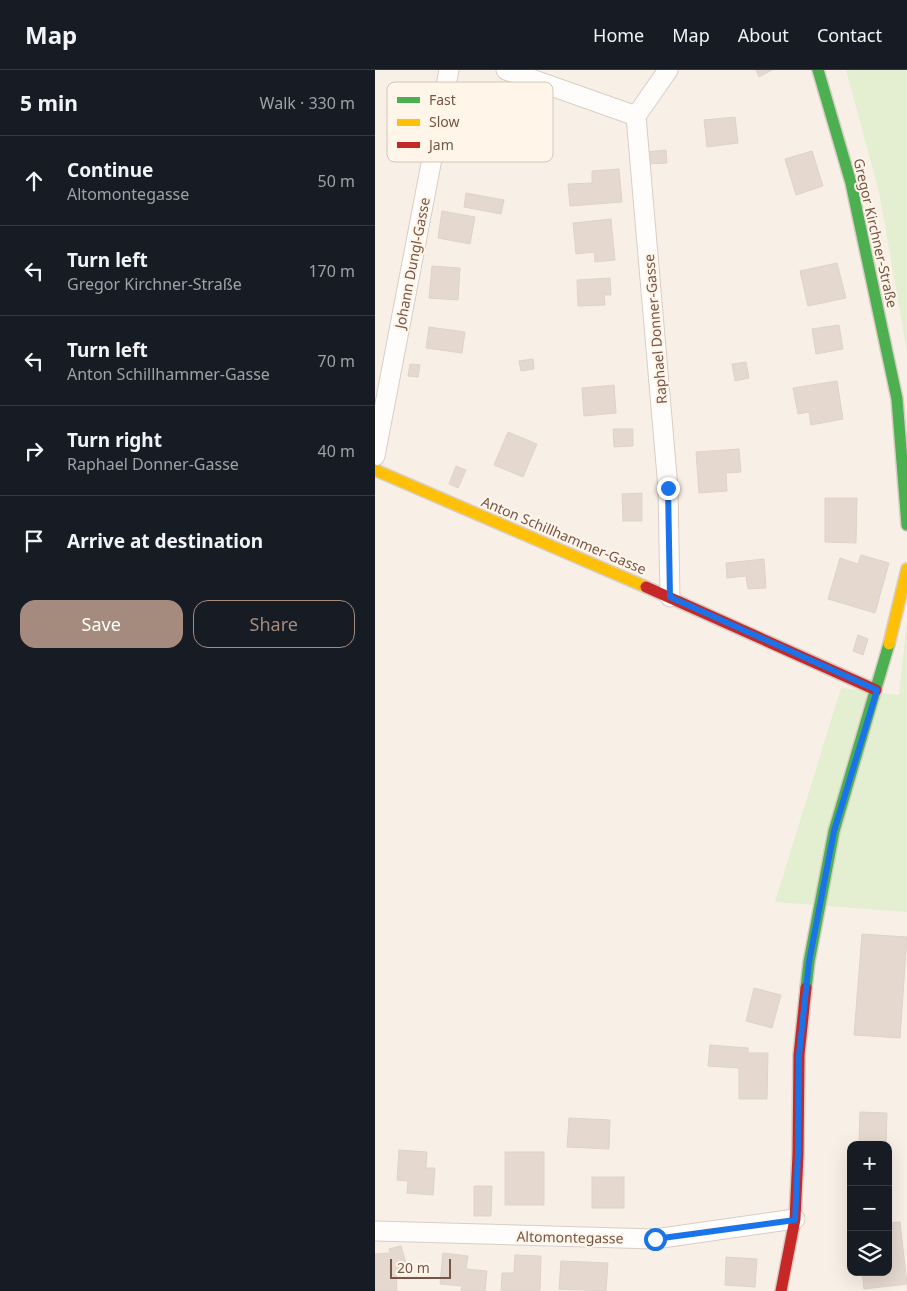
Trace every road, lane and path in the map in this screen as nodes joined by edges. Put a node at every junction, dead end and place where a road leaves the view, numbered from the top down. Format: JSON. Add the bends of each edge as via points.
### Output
{"nodes":[{"id":1,"x":506,"y":70,"type":"edge"},
{"id":2,"x":668,"y":70,"type":"edge"},
{"id":3,"x":818,"y":70,"type":"edge"},
{"id":4,"x":540,"y":82,"type":"edge"},
{"id":5,"x":553,"y":87,"type":"edge"},
{"id":6,"x":636,"y":116,"type":"junction"},
{"id":7,"x":431,"y":162,"type":"edge"},
{"id":8,"x":375,"y":456,"type":"edge"},
{"id":9,"x":375,"y":470,"type":"edge"},
{"id":10,"x":907,"y":525,"type":"edge"},
{"id":11,"x":907,"y":569,"type":"edge"},
{"id":12,"x":670,"y":597,"type":"junction"},
{"id":13,"x":877,"y":690,"type":"junction"},
{"id":14,"x":795,"y":1220,"type":"junction"},
{"id":15,"x":375,"y":1232,"type":"edge"},
{"id":16,"x":781,"y":1291,"type":"edge"}],
"edges":[{"from":1,"to":4,"type":"street"},
{"from":2,"to":6,"type":"street"},
{"from":3,"to":10,"type":"street","name":"Gregor Kirchner-Straße","via":[[851,183],[897,399]]},
{"from":5,"to":6,"type":"street"},
{"from":6,"to":12,"type":"street","name":"Raphael Donner-Gasse","via":[[668,488]]},
{"from":7,"to":8,"type":"street","name":"Johann Dungl-Gasse"},
{"from":9,"to":12,"type":"street","name":"Anton Schillhammer-Gasse"},
{"from":11,"to":13,"type":"street"},
{"from":12,"to":13,"type":"street","name":"Anton Schillhammer-Gasse"},
{"from":13,"to":14,"type":"street","via":[[834,831],[809,962],[799,1055]]},
{"from":14,"to":15,"type":"street","name":"Altomontegasse","via":[[655,1239]]},
{"from":14,"to":16,"type":"street"}]}
